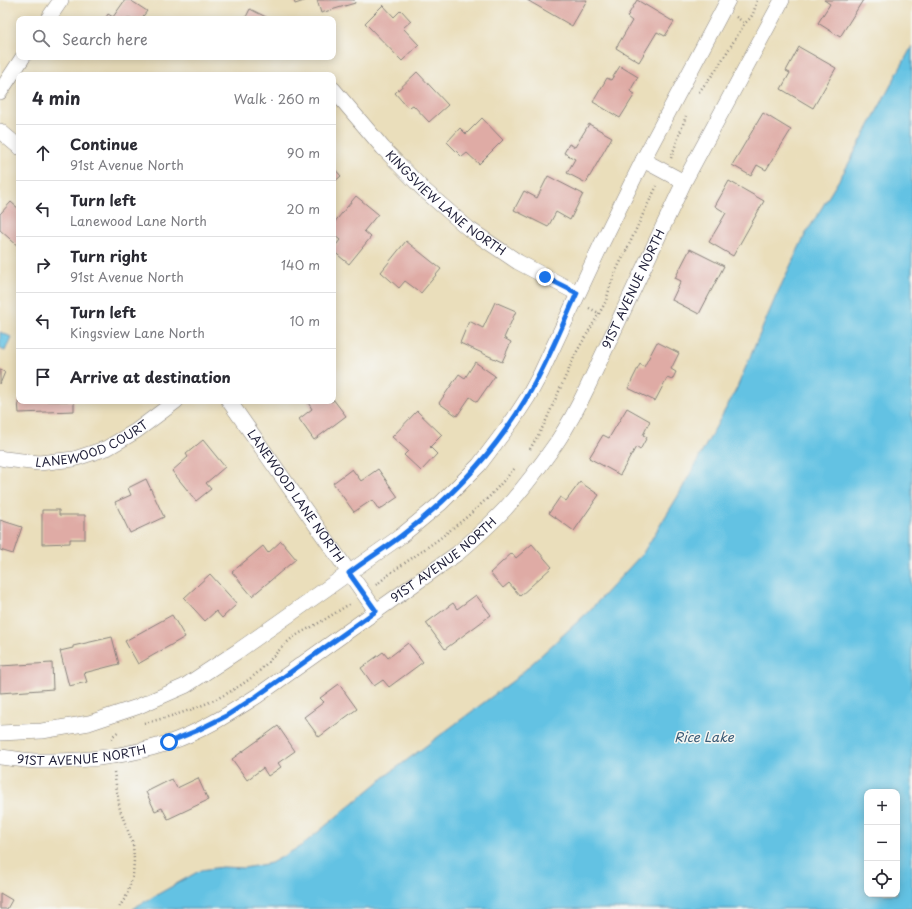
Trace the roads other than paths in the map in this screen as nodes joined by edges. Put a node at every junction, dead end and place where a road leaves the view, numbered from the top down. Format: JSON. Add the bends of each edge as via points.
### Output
{"nodes":[{"id":1,"x":61,"y":0,"type":"edge"},
{"id":2,"x":782,"y":0,"type":"edge"},
{"id":3,"x":725,"y":1,"type":"edge"},
{"id":4,"x":50,"y":16,"type":"edge"},
{"id":5,"x":21,"y":60,"type":"edge"},
{"id":6,"x":0,"y":92,"type":"edge"},
{"id":7,"x":336,"y":93,"type":"edge"},
{"id":8,"x":0,"y":131,"type":"edge"},
{"id":9,"x":16,"y":144,"type":"edge"},
{"id":10,"x":643,"y":160,"type":"junction"},
{"id":11,"x":684,"y":182,"type":"junction"},
{"id":12,"x":577,"y":293,"type":"junction"},
{"id":13,"x":172,"y":404,"type":"edge"},
{"id":14,"x":231,"y":404,"type":"edge"},
{"id":15,"x":0,"y":458,"type":"edge"},
{"id":16,"x":349,"y":573,"type":"junction"},
{"id":17,"x":376,"y":611,"type":"junction"},
{"id":18,"x":0,"y":733,"type":"edge"},
{"id":19,"x":0,"y":757,"type":"edge"}],
"edges":[{"from":1,"to":4,"type":"street"},
{"from":2,"to":11,"type":"street","name":"91ST AVENUE NORTH"},
{"from":3,"to":10,"type":"street"},
{"from":5,"to":6,"type":"street"},
{"from":7,"to":12,"type":"street","name":"KINGSVIEW LANE NORTH","via":[[383,148],[424,190],[469,229],[518,262]]},
{"from":8,"to":9,"type":"street"},
{"from":10,"to":11,"type":"street"},
{"from":10,"to":12,"type":"street"},
{"from":11,"to":17,"type":"street","name":"91ST AVENUE NORTH","via":[[588,386],[558,441],[527,483],[481,533],[415,585]]},
{"from":12,"to":16,"type":"street","via":[[528,397],[479,465],[441,503],[401,536]]},
{"from":13,"to":15,"type":"street","name":"LANEWOOD COURT","via":[[136,431],[107,448],[74,459],[39,463]]},
{"from":14,"to":16,"type":"street","name":"LANEWOOD LANE NORTH"},
{"from":16,"to":17,"type":"street","name":"LANEWOOD LANE NORTH"},
{"from":16,"to":18,"type":"street","via":[[185,686],[137,707],[89,723],[42,731]]},
{"from":17,"to":19,"type":"street","name":"91ST AVENUE NORTH","via":[[226,716],[169,742],[111,757],[84,760],[39,761]]}]}
